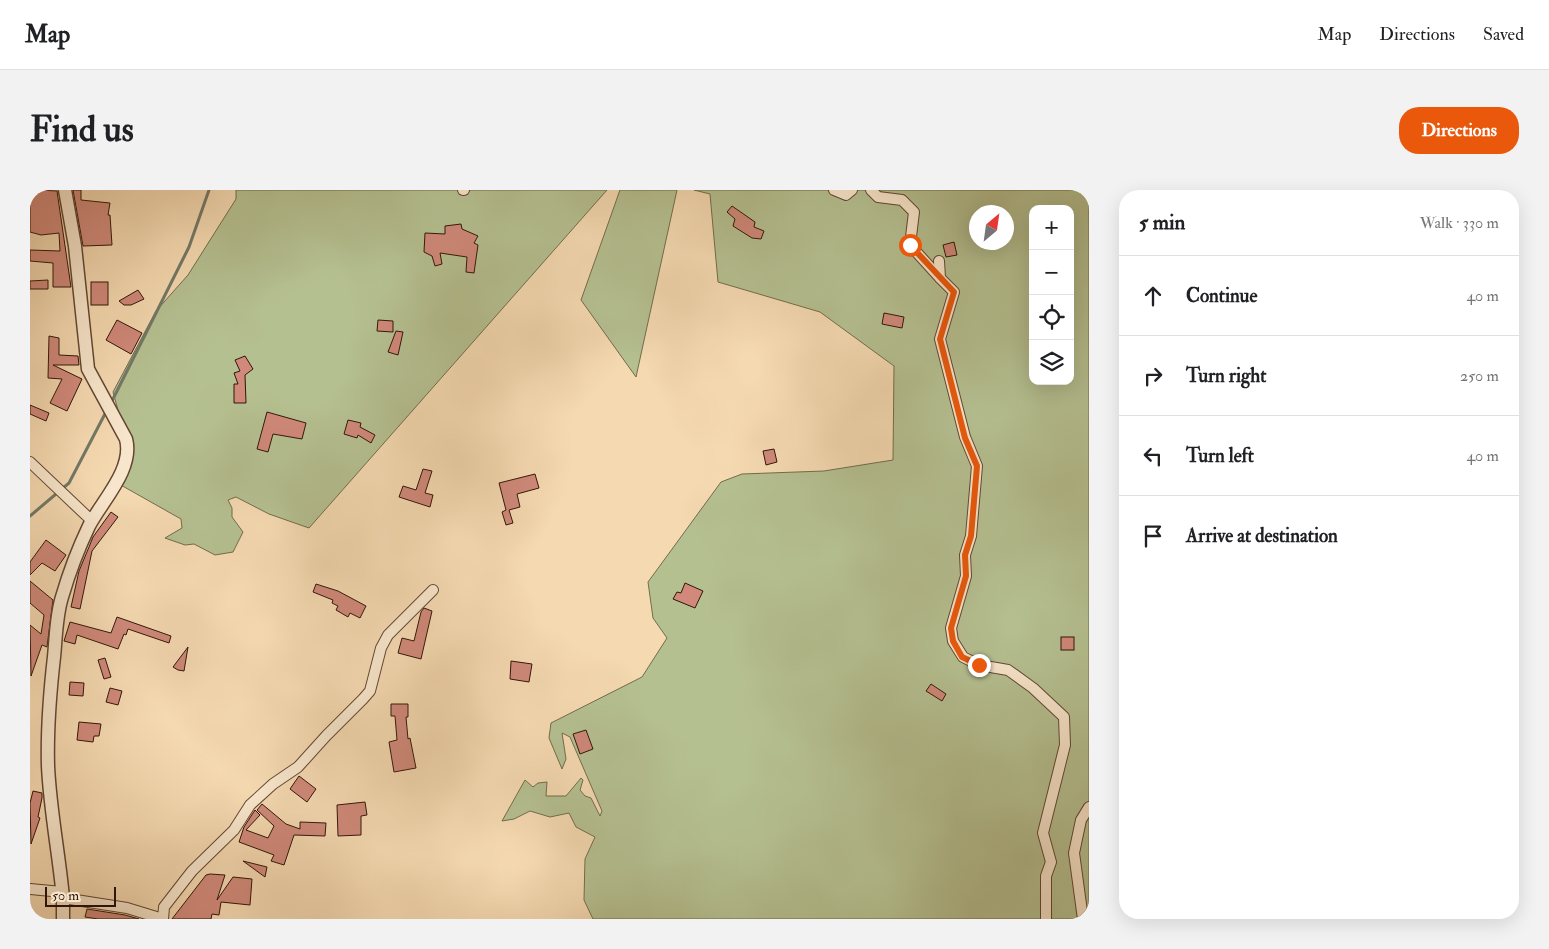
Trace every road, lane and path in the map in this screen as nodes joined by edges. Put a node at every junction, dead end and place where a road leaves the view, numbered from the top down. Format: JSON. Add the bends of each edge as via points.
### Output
{"nodes":[{"id":1,"x":65,"y":190,"type":"edge"},
{"id":2,"x":834,"y":190,"type":"edge"},
{"id":3,"x":852,"y":190,"type":"edge"},
{"id":4,"x":871,"y":190,"type":"edge"},
{"id":5,"x":940,"y":261,"type":"dead end"},
{"id":6,"x":940,"y":278,"type":"junction"},
{"id":7,"x":30,"y":462,"type":"edge"},
{"id":8,"x":92,"y":521,"type":"junction"},
{"id":9,"x":433,"y":590,"type":"dead end"},
{"id":10,"x":1089,"y":807,"type":"edge"},
{"id":11,"x":30,"y":889,"type":"edge"},
{"id":12,"x":63,"y":895,"type":"junction"},
{"id":13,"x":63,"y":919,"type":"edge"},
{"id":14,"x":163,"y":919,"type":"edge"},
{"id":15,"x":1046,"y":919,"type":"edge"},
{"id":16,"x":1083,"y":919,"type":"edge"}],
"edges":[{"from":1,"to":8,"type":"street","via":[[75,246],[88,369],[129,450],[113,489]]},
{"from":2,"to":3,"type":"street","via":[[846,194]]},
{"from":4,"to":6,"type":"street","via":[[878,197],[902,200],[914,212],[910,245]]},
{"from":5,"to":6,"type":"street"},
{"from":6,"to":15,"type":"street","via":[[954,292],[940,339],[965,438],[977,466],[971,536],[965,555],[966,576],[951,628],[953,641],[962,657],[979,665],[1008,670],[1064,717],[1065,745],[1043,833],[1051,862],[1046,876]]},
{"from":7,"to":8,"type":"street"},
{"from":8,"to":12,"type":"street","via":[[78,549],[61,599],[51,681],[48,766]]},
{"from":9,"to":14,"type":"street","via":[[388,634],[370,691],[364,699],[298,767],[250,805],[234,830],[192,872],[164,907]]},
{"from":10,"to":16,"type":"street","via":[[1081,820],[1074,853]]},
{"from":11,"to":12,"type":"street"},
{"from":12,"to":13,"type":"street"},
{"from":12,"to":14,"type":"street"}]}
